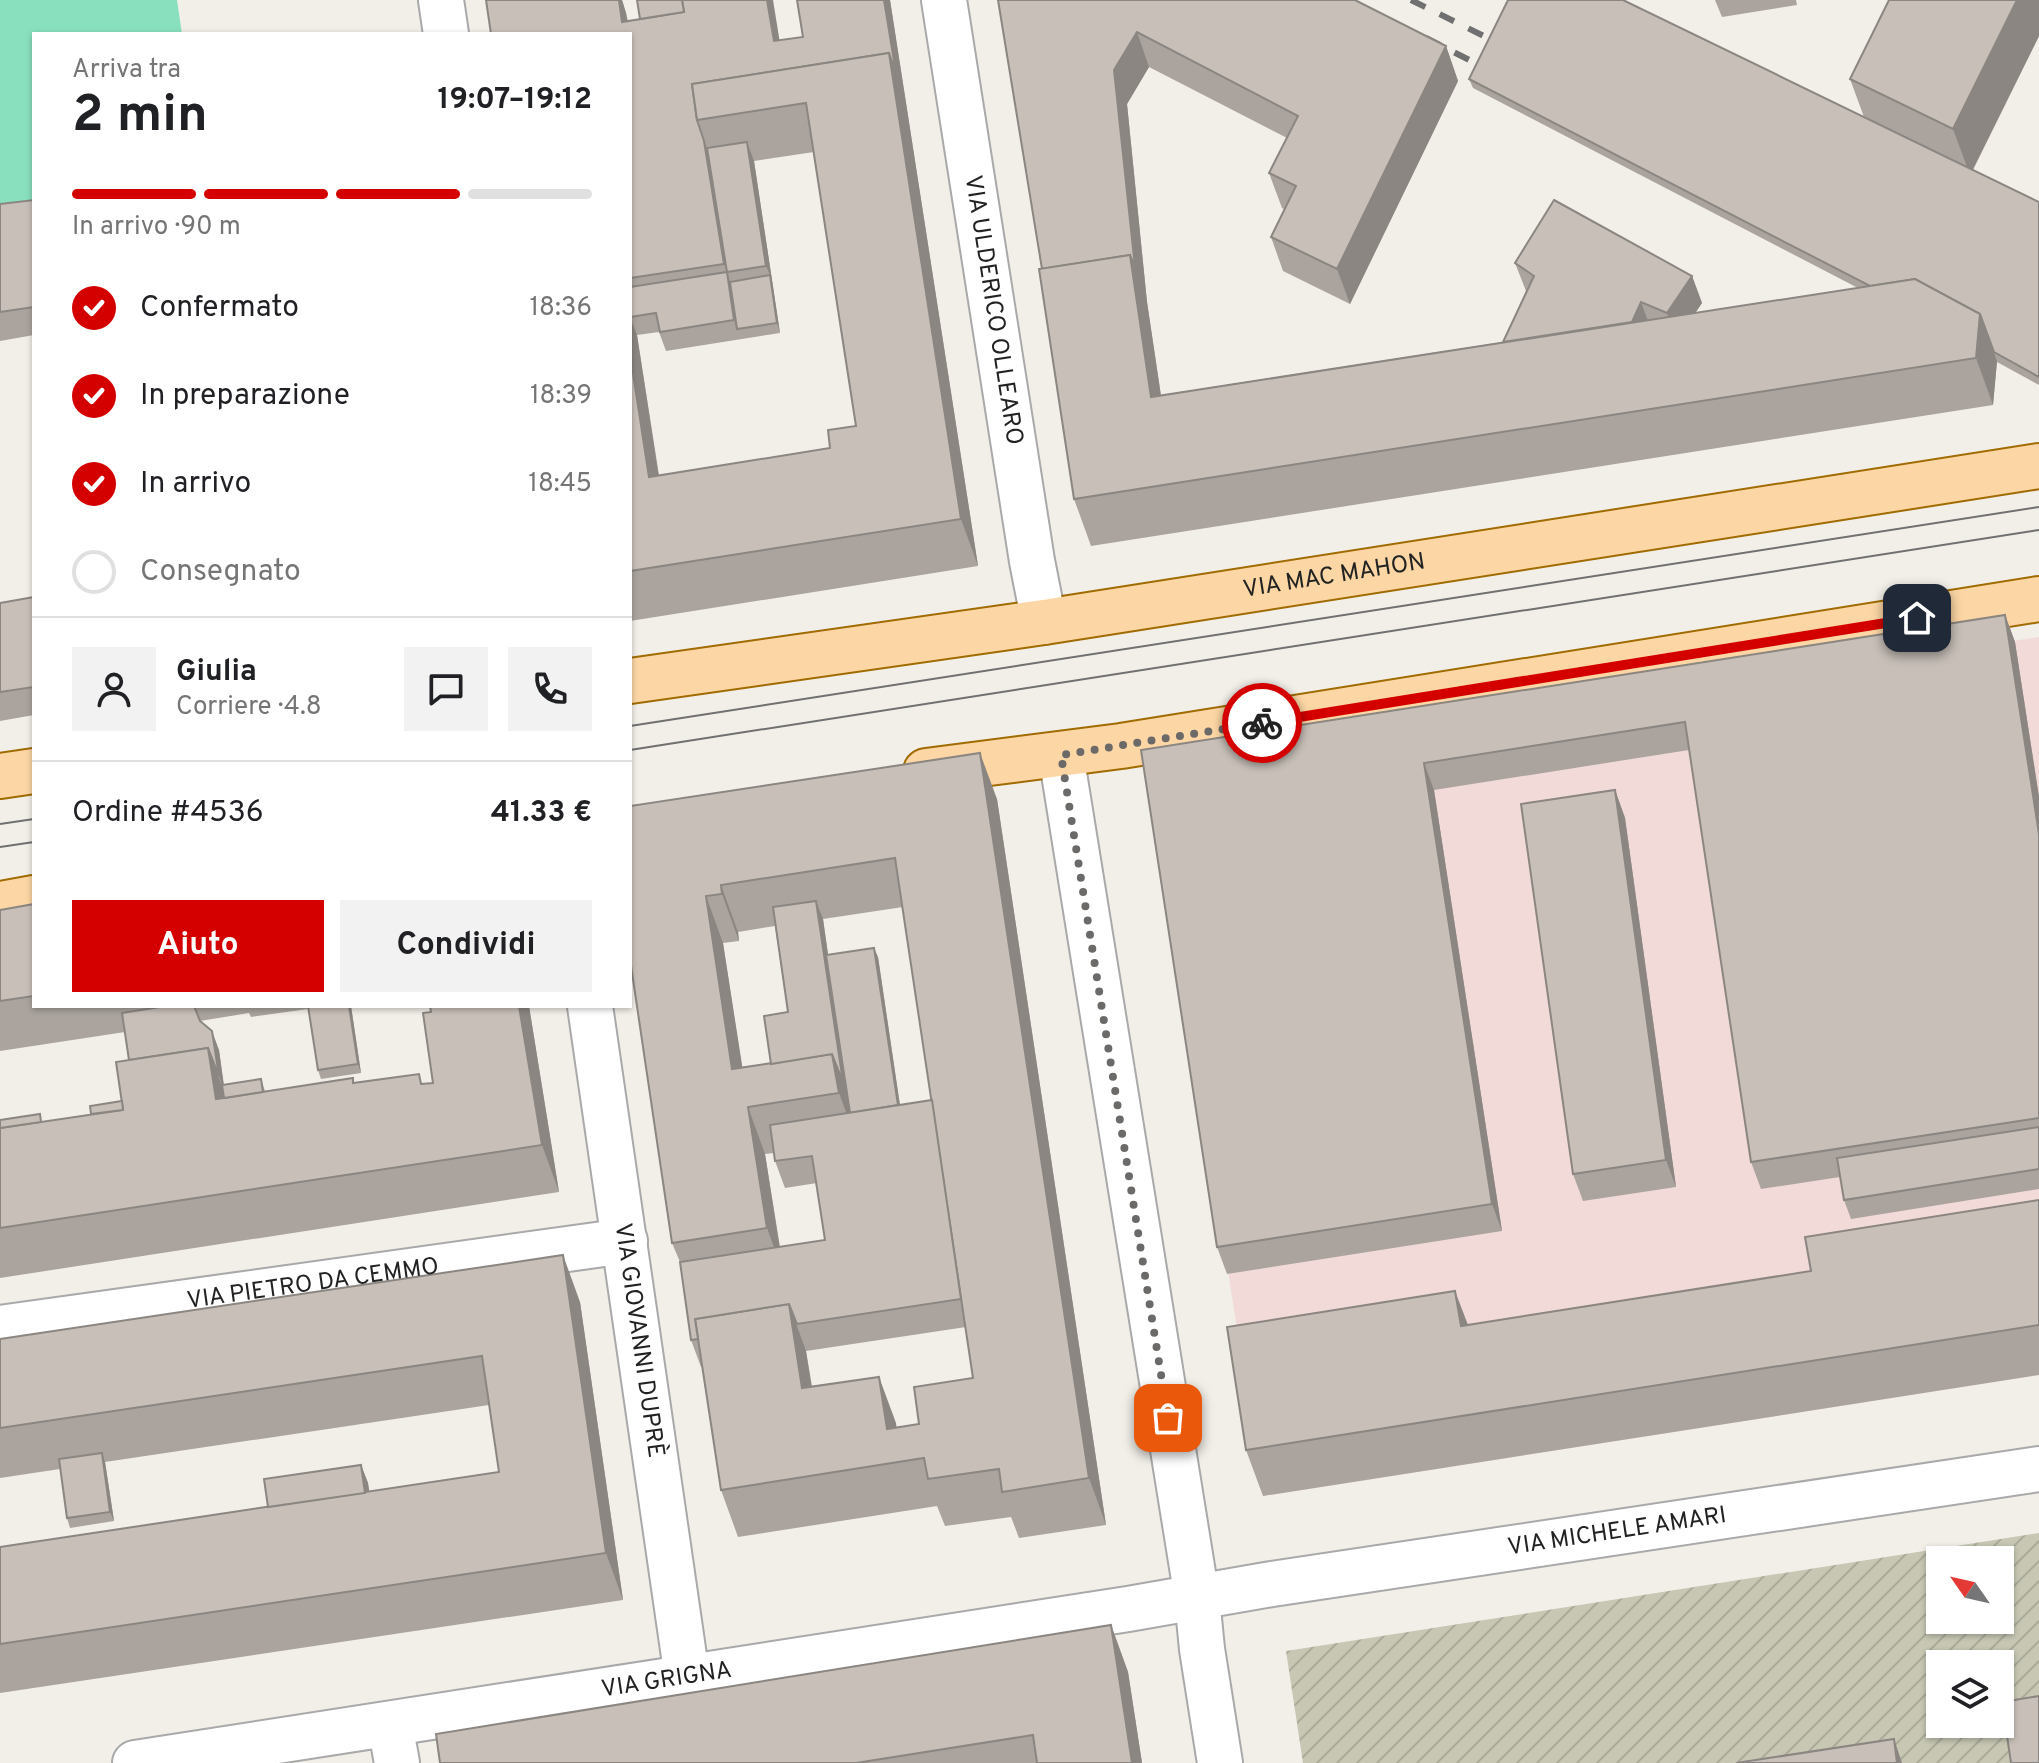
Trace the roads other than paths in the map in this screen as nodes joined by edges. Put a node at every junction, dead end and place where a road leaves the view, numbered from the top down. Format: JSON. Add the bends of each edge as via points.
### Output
{"nodes":[{"id":1,"x":441,"y":0,"type":"edge"},
{"id":2,"x":944,"y":0,"type":"edge"},
{"id":3,"x":446,"y":32,"type":"edge"},
{"id":4,"x":2039,"y":466,"type":"edge"},
{"id":5,"x":2039,"y":599,"type":"edge"},
{"id":6,"x":1044,"y":622,"type":"junction"},
{"id":7,"x":632,"y":681,"type":"edge"},
{"id":8,"x":1061,"y":755,"type":"junction"},
{"id":9,"x":32,"y":771,"type":"edge"},
{"id":10,"x":892,"y":775,"type":"edge"},
{"id":11,"x":0,"y":776,"type":"edge"},
{"id":12,"x":32,"y":898,"type":"edge"},
{"id":13,"x":0,"y":904,"type":"edge"},
{"id":14,"x":590,"y":1008,"type":"edge"},
{"id":15,"x":625,"y":1241,"type":"junction"},
{"id":16,"x":0,"y":1328,"type":"edge"},
{"id":17,"x":2039,"y":1469,"type":"edge"},
{"id":18,"x":1197,"y":1598,"type":"junction"},
{"id":19,"x":687,"y":1677,"type":"junction"},
{"id":20,"x":394,"y":1744,"type":"edge"},
{"id":21,"x":135,"y":1763,"type":"edge"},
{"id":22,"x":1220,"y":1763,"type":"edge"}],
"edges":[{"from":1,"to":3,"type":"street"},
{"from":2,"to":6,"type":"street","name":"VIA ULDERICO OLLEARO"},
{"from":4,"to":6,"type":"main road","name":"VIA MAC MAHON"},
{"from":5,"to":8,"type":"main road"},
{"from":6,"to":7,"type":"main road","name":"VIA MAC MAHON"},
{"from":8,"to":10,"type":"main road"},
{"from":8,"to":18,"type":"street"},
{"from":9,"to":11,"type":"main road"},
{"from":12,"to":13,"type":"main road"},
{"from":14,"to":15,"type":"street","name":"VIA GIOVANNI DUPRÈ"},
{"from":15,"to":16,"type":"street","name":"VIA PIETRO DA CEMMO"},
{"from":15,"to":19,"type":"street","name":"VIA GIOVANNI DUPRÈ"},
{"from":17,"to":18,"type":"street","name":"VIA MICHELE AMARI"},
{"from":18,"to":19,"type":"street","name":"VIA GRIGNA"},
{"from":18,"to":22,"type":"street"},
{"from":19,"to":20,"type":"street","name":"VIA GRIGNA"},
{"from":20,"to":21,"type":"street","name":"VIA GRIGNA"}]}
